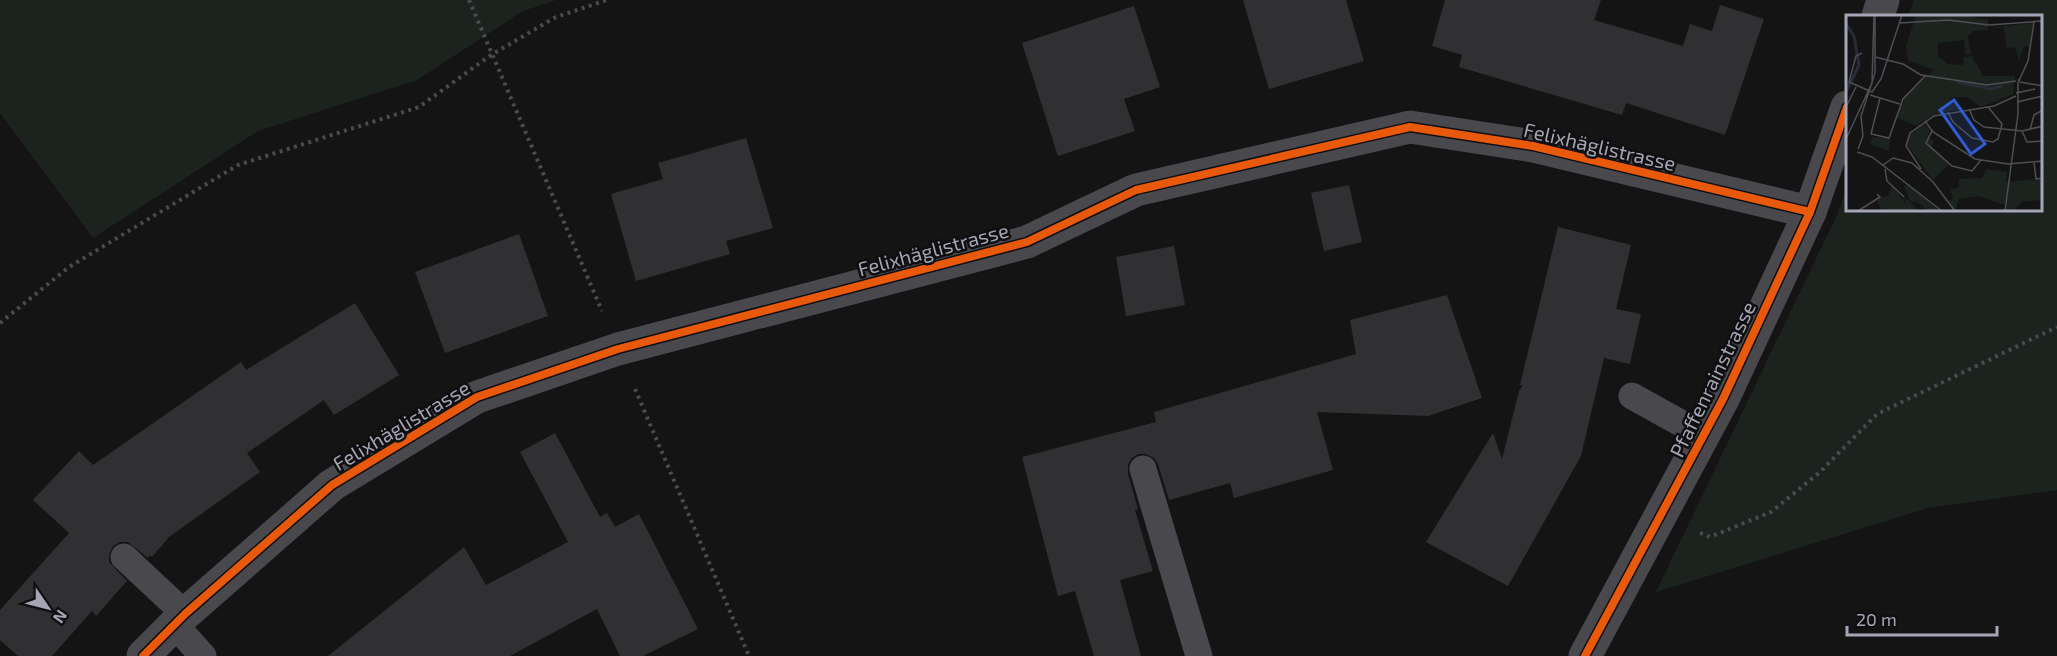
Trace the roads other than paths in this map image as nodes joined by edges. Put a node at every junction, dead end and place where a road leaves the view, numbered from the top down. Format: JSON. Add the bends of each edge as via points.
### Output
{"nodes":[{"id":1,"x":1883,"y":0,"type":"edge"},
{"id":2,"x":1878,"y":15,"type":"edge"},
{"id":3,"x":1846,"y":110,"type":"edge"},
{"id":4,"x":1810,"y":212,"type":"junction"},
{"id":5,"x":1632,"y":396,"type":"dead end"},
{"id":6,"x":1704,"y":436,"type":"junction"},
{"id":7,"x":1143,"y":469,"type":"dead end"},
{"id":8,"x":124,"y":557,"type":"dead end"},
{"id":9,"x":180,"y":619,"type":"junction"},
{"id":10,"x":143,"y":656,"type":"edge"},
{"id":11,"x":203,"y":656,"type":"edge"},
{"id":12,"x":1199,"y":656,"type":"edge"},
{"id":13,"x":1585,"y":656,"type":"edge"}],
"edges":[{"from":1,"to":2,"type":"street"},
{"from":3,"to":4,"type":"street","name":"Pfaffenrainstrasse"},
{"from":4,"to":6,"type":"street","name":"Pfaffenrainstrasse"},
{"from":4,"to":9,"type":"street","name":"Felixhäglistrasse","via":[[1533,146],[1410,127],[1136,190],[1027,242],[618,349],[477,397],[332,485]]},
{"from":5,"to":6,"type":"lane"},
{"from":6,"to":13,"type":"street","name":"Pfaffenrainstrasse"},
{"from":7,"to":12,"type":"lane"},
{"from":8,"to":9,"type":"lane"},
{"from":9,"to":10,"type":"street","name":"Felixhäglistrasse"},
{"from":9,"to":11,"type":"lane"}]}
